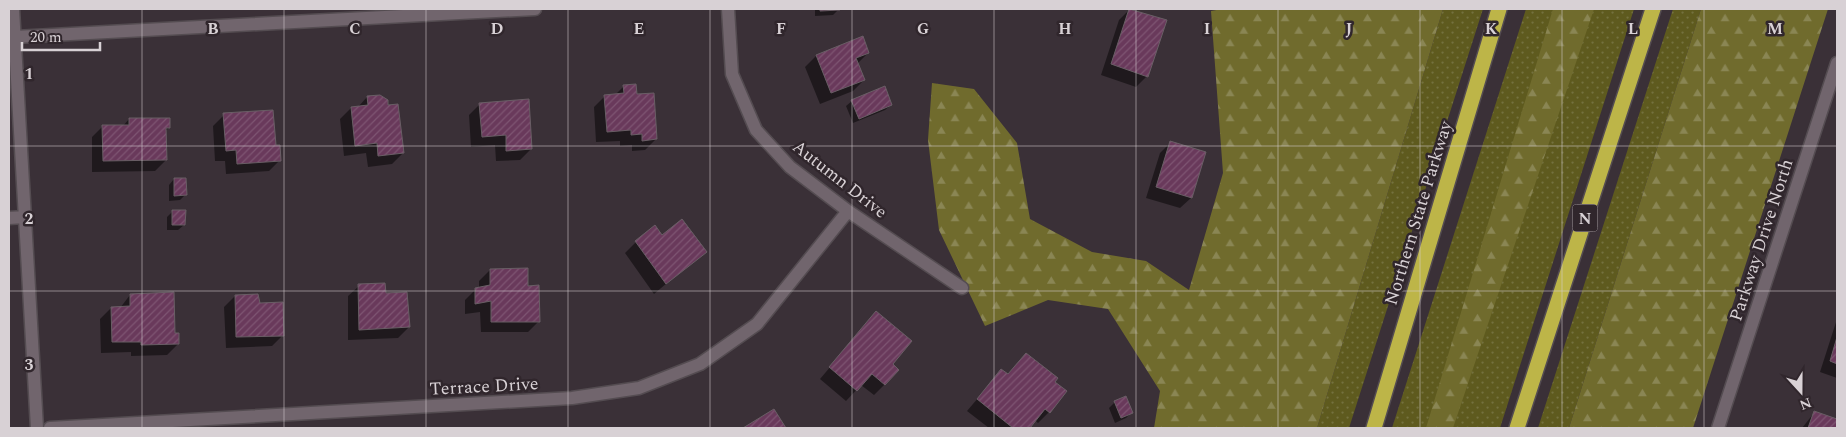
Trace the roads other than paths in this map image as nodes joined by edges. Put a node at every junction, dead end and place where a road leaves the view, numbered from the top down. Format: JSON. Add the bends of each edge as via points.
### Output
{"nodes":[{"id":1,"x":13,"y":9,"type":"edge"},
{"id":2,"x":536,"y":9,"type":"edge"},
{"id":3,"x":728,"y":9,"type":"edge"},
{"id":4,"x":1498,"y":9,"type":"edge"},
{"id":5,"x":1653,"y":9,"type":"edge"},
{"id":6,"x":15,"y":37,"type":"junction"},
{"id":7,"x":1837,"y":63,"type":"edge"},
{"id":8,"x":848,"y":211,"type":"junction"},
{"id":9,"x":24,"y":217,"type":"junction"},
{"id":10,"x":9,"y":218,"type":"edge"},
{"id":11,"x":962,"y":288,"type":"dead end"},
{"id":12,"x":37,"y":428,"type":"edge"},
{"id":13,"x":50,"y":428,"type":"edge"},
{"id":14,"x":1374,"y":428,"type":"edge"},
{"id":15,"x":1517,"y":428,"type":"edge"},
{"id":16,"x":1718,"y":428,"type":"edge"}],
"edges":[{"from":1,"to":6,"type":"street"},
{"from":2,"to":6,"type":"street"},
{"from":3,"to":8,"type":"street","name":"Autumn Drive","via":[[732,74],[756,130],[790,167]]},
{"from":4,"to":14,"type":"highway","name":"Northern State Parkway"},
{"from":5,"to":15,"type":"highway","number":"N"},
{"from":6,"to":9,"type":"street"},
{"from":7,"to":16,"type":"street","name":"Parkway Drive North"},
{"from":8,"to":11,"type":"street","name":"Autumn Drive"},
{"from":8,"to":13,"type":"street","name":"Terrace Drive","via":[[757,324],[700,364],[639,388],[572,398]]},
{"from":9,"to":10,"type":"street"},
{"from":9,"to":12,"type":"street"}]}
